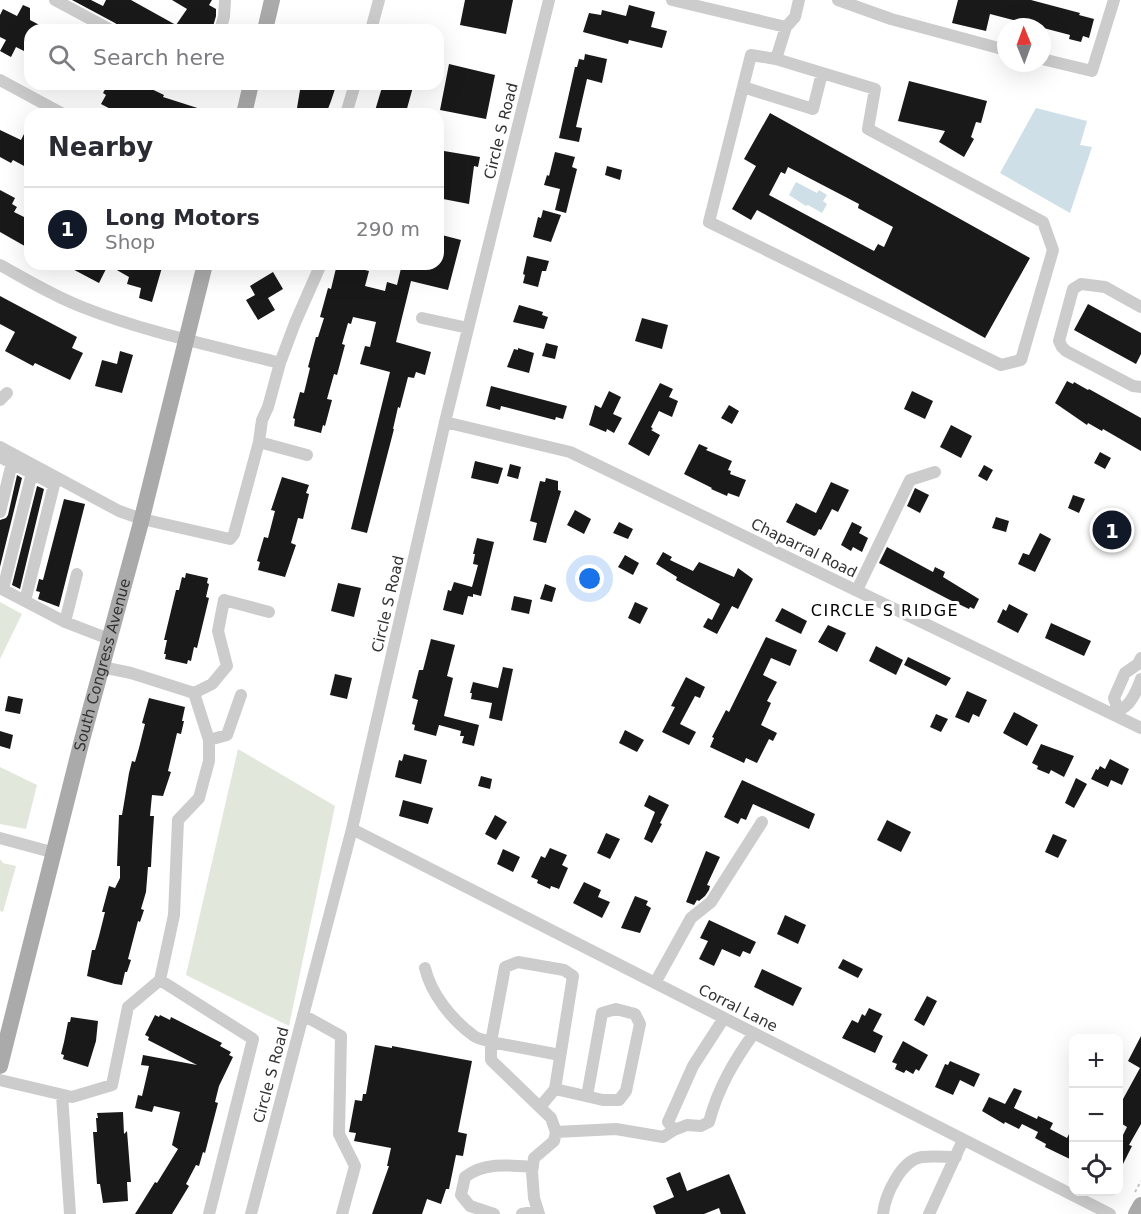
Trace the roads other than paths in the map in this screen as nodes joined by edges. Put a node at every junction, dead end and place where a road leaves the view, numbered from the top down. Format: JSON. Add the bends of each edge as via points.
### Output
{"nodes":[{"id":1,"x":55,"y":0,"type":"edge"},
{"id":2,"x":225,"y":0,"type":"edge"},
{"id":3,"x":272,"y":0,"type":"edge"},
{"id":4,"x":379,"y":0,"type":"edge"},
{"id":5,"x":549,"y":0,"type":"edge"},
{"id":6,"x":672,"y":0,"type":"edge"},
{"id":7,"x":799,"y":0,"type":"edge"},
{"id":8,"x":838,"y":0,"type":"edge"},
{"id":9,"x":1114,"y":0,"type":"edge"},
{"id":10,"x":100,"y":24,"type":"edge"},
{"id":11,"x":222,"y":24,"type":"edge"},
{"id":12,"x":266,"y":24,"type":"edge"},
{"id":13,"x":373,"y":24,"type":"edge"},
{"id":14,"x":786,"y":27,"type":"junction"},
{"id":15,"x":997,"y":48,"type":"edge"},
{"id":16,"x":776,"y":59,"type":"junction"},
{"id":17,"x":1051,"y":61,"type":"edge"},
{"id":18,"x":822,"y":73,"type":"junction"},
{"id":19,"x":0,"y":80,"type":"edge"},
{"id":20,"x":743,"y":87,"type":"junction"},
{"id":21,"x":250,"y":90,"type":"edge"},
{"id":22,"x":353,"y":90,"type":"edge"},
{"id":23,"x":52,"y":108,"type":"edge"},
{"id":24,"x":245,"y":108,"type":"edge"},
{"id":25,"x":348,"y":108,"type":"edge"},
{"id":26,"x":0,"y":266,"type":"edge"},
{"id":27,"x":203,"y":270,"type":"edge"},
{"id":28,"x":318,"y":270,"type":"edge"},
{"id":29,"x":1141,"y":306,"type":"edge"},
{"id":30,"x":422,"y":318,"type":"dead end"},
{"id":31,"x":468,"y":328,"type":"junction"},
{"id":32,"x":186,"y":339,"type":"junction"},
{"id":33,"x":280,"y":363,"type":"junction"},
{"id":34,"x":1141,"y":387,"type":"edge"},
{"id":35,"x":445,"y":422,"type":"junction"},
{"id":36,"x":259,"y":442,"type":"junction"},
{"id":37,"x":0,"y":447,"type":"edge"},
{"id":38,"x":307,"y":455,"type":"dead end"},
{"id":39,"x":0,"y":457,"type":"edge"},
{"id":40,"x":12,"y":463,"type":"junction"},
{"id":41,"x":935,"y":472,"type":"dead end"},
{"id":42,"x":32,"y":473,"type":"junction"},
{"id":43,"x":0,"y":512,"type":"edge"},
{"id":44,"x":142,"y":519,"type":"junction"},
{"id":45,"x":77,"y":574,"type":"dead end"},
{"id":46,"x":2,"y":588,"type":"edge"},
{"id":47,"x":857,"y":590,"type":"junction"},
{"id":48,"x":25,"y":601,"type":"junction"},
{"id":49,"x":269,"y":612,"type":"dead end"},
{"id":50,"x":65,"y":622,"type":"junction"},
{"id":51,"x":109,"y":639,"type":"junction"},
{"id":52,"x":1140,"y":664,"type":"edge"},
{"id":53,"x":102,"y":667,"type":"junction"},
{"id":54,"x":1141,"y":679,"type":"edge"},
{"id":55,"x":194,"y":693,"type":"junction"},
{"id":56,"x":240,"y":695,"type":"dead end"},
{"id":57,"x":1117,"y":712,"type":"junction"},
{"id":58,"x":1141,"y":728,"type":"edge"},
{"id":59,"x":209,"y":740,"type":"junction"},
{"id":60,"x":762,"y":822,"type":"dead end"},
{"id":61,"x":352,"y":829,"type":"junction"},
{"id":62,"x":0,"y":838,"type":"edge"},
{"id":63,"x":55,"y":853,"type":"junction"},
{"id":64,"x":425,"y":968,"type":"dead end"},
{"id":65,"x":160,"y":980,"type":"junction"},
{"id":66,"x":655,"y":983,"type":"junction"},
{"id":67,"x":303,"y":1014,"type":"junction"},
{"id":68,"x":724,"y":1018,"type":"junction"},
{"id":69,"x":754,"y":1033,"type":"junction"},
{"id":70,"x":491,"y":1042,"type":"junction"},
{"id":71,"x":2,"y":1047,"type":"edge"},
{"id":72,"x":560,"y":1055,"type":"junction"},
{"id":73,"x":0,"y":1066,"type":"edge"},
{"id":74,"x":0,"y":1080,"type":"edge"},
{"id":75,"x":555,"y":1089,"type":"junction"},
{"id":76,"x":62,"y":1095,"type":"junction"},
{"id":77,"x":587,"y":1096,"type":"junction"},
{"id":78,"x":540,"y":1107,"type":"junction"},
{"id":79,"x":674,"y":1130,"type":"junction"},
{"id":80,"x":556,"y":1132,"type":"junction"},
{"id":81,"x":963,"y":1140,"type":"junction"},
{"id":82,"x":956,"y":1157,"type":"junction"},
{"id":83,"x":532,"y":1167,"type":"junction"},
{"id":84,"x":1141,"y":1205,"type":"edge"},
{"id":85,"x":538,"y":1212,"type":"edge"},
{"id":86,"x":70,"y":1214,"type":"edge"},
{"id":87,"x":209,"y":1214,"type":"edge"},
{"id":88,"x":251,"y":1214,"type":"edge"},
{"id":89,"x":342,"y":1214,"type":"edge"},
{"id":90,"x":494,"y":1214,"type":"edge"},
{"id":91,"x":522,"y":1214,"type":"edge"},
{"id":92,"x":884,"y":1214,"type":"edge"},
{"id":93,"x":928,"y":1214,"type":"edge"},
{"id":94,"x":1110,"y":1214,"type":"edge"},
{"id":95,"x":1136,"y":1214,"type":"edge"}],
"edges":[{"from":1,"to":10,"type":"street"},
{"from":2,"to":11,"type":"street"},
{"from":3,"to":12,"type":"main road"},
{"from":4,"to":13,"type":"street"},
{"from":5,"to":31,"type":"street","name":"Circle S Road"},
{"from":6,"to":14,"type":"street"},
{"from":7,"to":14,"type":"street","via":[[795,17]]},
{"from":8,"to":15,"type":"street","via":[[891,19]]},
{"from":9,"to":17,"type":"street","via":[[1092,71]]},
{"from":14,"to":16,"type":"street"},
{"from":16,"to":18,"type":"street"},
{"from":16,"to":20,"type":"street","via":[[751,55]]},
{"from":18,"to":20,"type":"street","via":[[813,109]]},
{"from":18,"to":20,"type":"street","via":[[875,89],[868,129],[1043,222],[1053,250],[1021,360],[1000,365],[710,222]]},
{"from":19,"to":23,"type":"street"},
{"from":21,"to":24,"type":"main road"},
{"from":22,"to":25,"type":"street"},
{"from":26,"to":32,"type":"street","via":[[78,306]]},
{"from":27,"to":32,"type":"main road","name":"South Congress Avenue"},
{"from":28,"to":33,"type":"street"},
{"from":29,"to":34,"type":"street","via":[[1105,287],[1081,284],[1073,289],[1059,341],[1066,351]]},
{"from":30,"to":31,"type":"street"},
{"from":31,"to":35,"type":"street","name":"Circle S Road"},
{"from":32,"to":33,"type":"street"},
{"from":32,"to":44,"type":"main road","name":"South Congress Avenue"},
{"from":33,"to":36,"type":"street"},
{"from":35,"to":47,"type":"street","name":"Chaparral Road","via":[[570,452]]},
{"from":35,"to":61,"type":"street","name":"Circle S Road"},
{"from":36,"to":38,"type":"street"},
{"from":36,"to":44,"type":"street","via":[[230,539]]},
{"from":37,"to":44,"type":"street","via":[[119,511]]},
{"from":39,"to":40,"type":"street"},
{"from":40,"to":42,"type":"street"},
{"from":40,"to":43,"type":"street"},
{"from":41,"to":47,"type":"street","via":[[910,480]]},
{"from":42,"to":46,"type":"street"},
{"from":42,"to":48,"type":"street","via":[[54,484]]},
{"from":44,"to":51,"type":"main road","name":"South Congress Avenue"},
{"from":45,"to":50,"type":"street"},
{"from":46,"to":48,"type":"street"},
{"from":47,"to":57,"type":"street","name":"Chaparral Road"},
{"from":48,"to":50,"type":"street"},
{"from":49,"to":55,"type":"street","via":[[224,600],[218,631],[227,666],[212,684]]},
{"from":50,"to":51,"type":"street"},
{"from":51,"to":53,"type":"main road","name":"South Congress Avenue"},
{"from":52,"to":57,"type":"street","via":[[1125,673],[1114,698]]},
{"from":53,"to":55,"type":"street"},
{"from":53,"to":63,"type":"main road","name":"South Congress Avenue"},
{"from":54,"to":57,"type":"street","via":[[1128,705]]},
{"from":55,"to":59,"type":"street"},
{"from":56,"to":59,"type":"street","via":[[227,735]]},
{"from":57,"to":58,"type":"street","name":"Chaparral Road"},
{"from":59,"to":65,"type":"street","via":[[209,761],[199,798],[178,820],[174,915]]},
{"from":60,"to":66,"type":"street","via":[[711,902],[691,918]]},
{"from":61,"to":66,"type":"street","name":"Corral Lane"},
{"from":61,"to":67,"type":"street","name":"Circle S Road"},
{"from":62,"to":63,"type":"street"},
{"from":63,"to":71,"type":"main road","name":"South Congress Avenue"},
{"from":64,"to":70,"type":"street","via":[[429,984],[448,1011],[475,1037]]},
{"from":65,"to":76,"type":"street","via":[[128,1007],[112,1086],[72,1097]]},
{"from":65,"to":87,"type":"street","via":[[253,1039]]},
{"from":66,"to":68,"type":"street","name":"Corral Lane"},
{"from":67,"to":88,"type":"street","name":"Circle S Road"},
{"from":67,"to":89,"type":"street","via":[[341,1036],[339,1134],[355,1166]]},
{"from":68,"to":69,"type":"street","name":"Corral Lane"},
{"from":68,"to":79,"type":"street","via":[[680,1093],[668,1122]]},
{"from":69,"to":79,"type":"street","via":[[728,1072],[709,1122]]},
{"from":69,"to":81,"type":"street","name":"Corral Lane"},
{"from":70,"to":72,"type":"street"},
{"from":70,"to":72,"type":"street","via":[[506,967],[518,962],[564,970],[573,976]]},
{"from":70,"to":78,"type":"street","via":[[491,1060]]},
{"from":71,"to":73,"type":"main road","name":"South Congress Avenue"},
{"from":72,"to":75,"type":"street"},
{"from":74,"to":76,"type":"street"},
{"from":75,"to":77,"type":"street"},
{"from":75,"to":78,"type":"street"},
{"from":76,"to":86,"type":"street"},
{"from":77,"to":77,"type":"street","via":[[619,1100],[626,1091],[640,1024],[635,1014],[616,1009],[602,1013]]},
{"from":78,"to":80,"type":"street","via":[[551,1118]]},
{"from":79,"to":80,"type":"street","via":[[663,1137],[616,1129]]},
{"from":80,"to":83,"type":"street","via":[[554,1141],[534,1158]]},
{"from":81,"to":82,"type":"street"},
{"from":81,"to":94,"type":"street","name":"Corral Lane"},
{"from":82,"to":92,"type":"street","via":[[919,1157],[900,1170],[884,1205]]},
{"from":82,"to":93,"type":"street"},
{"from":83,"to":85,"type":"street"},
{"from":83,"to":90,"type":"street","via":[[492,1166],[474,1170],[465,1177],[461,1196],[470,1206]]},
{"from":84,"to":95,"type":"main road"},
{"from":85,"to":91,"type":"street"}]}
